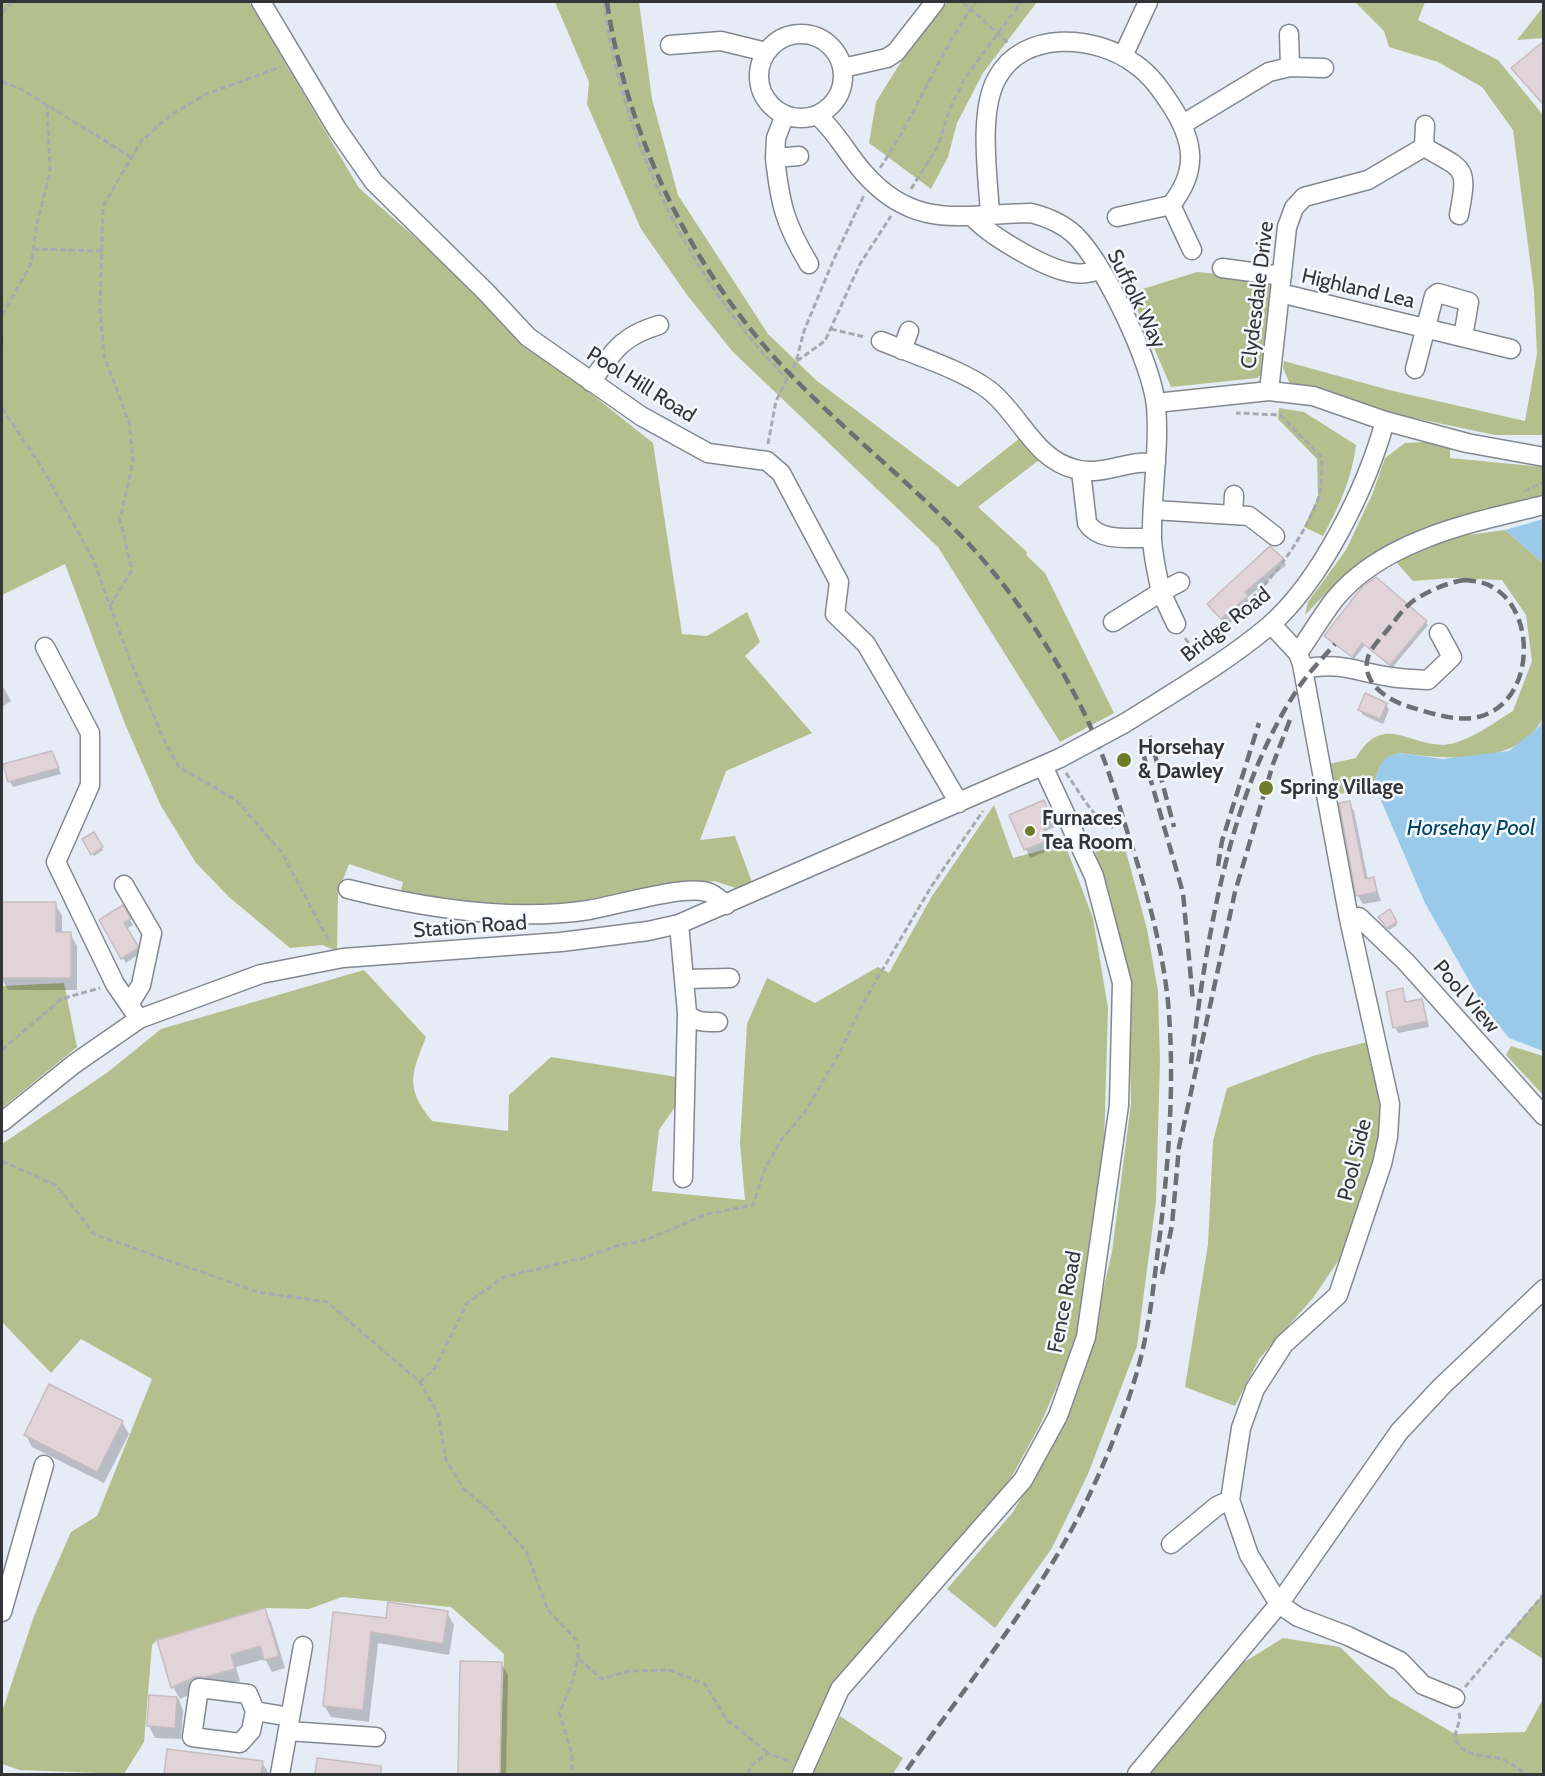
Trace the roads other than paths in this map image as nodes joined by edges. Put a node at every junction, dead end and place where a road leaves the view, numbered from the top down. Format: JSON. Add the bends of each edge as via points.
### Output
{"nodes":[{"id":1,"x":261,"y":2,"type":"edge"},
{"id":2,"x":935,"y":2,"type":"edge"},
{"id":3,"x":1148,"y":2,"type":"edge"},
{"id":4,"x":1289,"y":34,"type":"dead end"},
{"id":5,"x":670,"y":45,"type":"dead end"},
{"id":6,"x":766,"y":52,"type":"junction"},
{"id":7,"x":1123,"y":56,"type":"junction"},
{"id":8,"x":1290,"y":67,"type":"junction"},
{"id":9,"x":843,"y":68,"type":"junction"},
{"id":10,"x":1324,"y":68,"type":"dead end"},
{"id":11,"x":785,"y":115,"type":"junction"},
{"id":12,"x":817,"y":115,"type":"junction"},
{"id":13,"x":1183,"y":124,"type":"junction"},
{"id":14,"x":1425,"y":125,"type":"dead end"},
{"id":15,"x":1424,"y":147,"type":"junction"},
{"id":16,"x":799,"y":156,"type":"dead end"},
{"id":17,"x":775,"y":158,"type":"junction"},
{"id":18,"x":1164,"y":207,"type":"junction"},
{"id":19,"x":981,"y":215,"type":"junction"},
{"id":20,"x":1459,"y":215,"type":"dead end"},
{"id":21,"x":1117,"y":217,"type":"dead end"},
{"id":22,"x":1192,"y":250,"type":"dead end"},
{"id":23,"x":809,"y":264,"type":"dead end"},
{"id":24,"x":1222,"y":268,"type":"dead end"},
{"id":25,"x":1100,"y":270,"type":"junction"},
{"id":26,"x":1281,"y":285,"type":"junction"},
{"id":27,"x":659,"y":325,"type":"dead end"},
{"id":28,"x":1425,"y":328,"type":"junction"},
{"id":29,"x":909,"y":331,"type":"dead end"},
{"id":30,"x":1463,"y":337,"type":"junction"},
{"id":31,"x":881,"y":341,"type":"road end"},
{"id":32,"x":1511,"y":349,"type":"dead end"},
{"id":33,"x":902,"y":350,"type":"junction"},
{"id":34,"x":1415,"y":369,"type":"dead end"},
{"id":35,"x":591,"y":382,"type":"junction"},
{"id":36,"x":1269,"y":390,"type":"junction"},
{"id":37,"x":1156,"y":403,"type":"junction"},
{"id":38,"x":1384,"y":421,"type":"junction"},
{"id":39,"x":1544,"y":457,"type":"edge"},
{"id":40,"x":1156,"y":464,"type":"junction"},
{"id":41,"x":1081,"y":471,"type":"junction"},
{"id":42,"x":1234,"y":495,"type":"dead end"},
{"id":43,"x":1544,"y":505,"type":"edge"},
{"id":44,"x":1154,"y":510,"type":"junction"},
{"id":45,"x":1241,"y":515,"type":"junction"},
{"id":46,"x":1275,"y":536,"type":"dead end"},
{"id":47,"x":1152,"y":538,"type":"junction"},
{"id":48,"x":1180,"y":582,"type":"dead end"},
{"id":49,"x":1161,"y":592,"type":"junction"},
{"id":50,"x":1113,"y":622,"type":"dead end"},
{"id":51,"x":1176,"y":624,"type":"road end"},
{"id":52,"x":1271,"y":624,"type":"junction"},
{"id":53,"x":1439,"y":633,"type":"dead end"},
{"id":54,"x":45,"y":647,"type":"dead end"},
{"id":55,"x":1300,"y":661,"type":"junction"},
{"id":56,"x":1043,"y":766,"type":"junction"},
{"id":57,"x":959,"y":803,"type":"junction"},
{"id":58,"x":124,"y":885,"type":"dead end"},
{"id":59,"x":348,"y":889,"type":"dead end"},
{"id":60,"x":726,"y":905,"type":"junction"},
{"id":61,"x":1349,"y":919,"type":"junction"},
{"id":62,"x":679,"y":924,"type":"junction"},
{"id":63,"x":730,"y":978,"type":"dead end"},
{"id":64,"x":686,"y":979,"type":"junction"},
{"id":65,"x":130,"y":1003,"type":"junction"},
{"id":66,"x":687,"y":1012,"type":"junction"},
{"id":67,"x":139,"y":1019,"type":"junction"},
{"id":68,"x":718,"y":1023,"type":"dead end"},
{"id":69,"x":1544,"y":1116,"type":"edge"},
{"id":70,"x":2,"y":1122,"type":"edge"},
{"id":71,"x":683,"y":1178,"type":"dead end"},
{"id":72,"x":1544,"y":1289,"type":"edge"},
{"id":73,"x":44,"y":1465,"type":"dead end"},
{"id":74,"x":1230,"y":1500,"type":"junction"},
{"id":75,"x":1172,"y":1544,"type":"dead end"},
{"id":76,"x":1279,"y":1604,"type":"junction"},
{"id":77,"x":2,"y":1612,"type":"edge"},
{"id":78,"x":303,"y":1647,"type":"dead end"},
{"id":79,"x":1455,"y":1698,"type":"road end"},
{"id":80,"x":255,"y":1711,"type":"dead end"},
{"id":81,"x":289,"y":1724,"type":"junction"},
{"id":82,"x":376,"y":1737,"type":"dead end"},
{"id":83,"x":803,"y":1772,"type":"edge"},
{"id":84,"x":280,"y":1774,"type":"edge"},
{"id":85,"x":1137,"y":1774,"type":"edge"}],
"edges":[{"from":1,"to":35,"type":"street","name":"Pool Hill Road","via":[[337,129],[374,182],[528,337]]},
{"from":2,"to":9,"type":"street","via":[[896,52],[887,58]]},
{"from":3,"to":7,"type":"street"},
{"from":4,"to":8,"type":"street"},
{"from":5,"to":6,"type":"street","via":[[722,41]]},
{"from":6,"to":9,"type":"street","via":[[780,40],[807,34],[831,46]]},
{"from":6,"to":11,"type":"street","via":[[759,71],[761,89],[770,104]]},
{"from":7,"to":13,"type":"street","via":[[1153,80]]},
{"from":7,"to":19,"type":"street","via":[[1096,46],[1043,44],[1021,54],[1003,69],[990,97]]},
{"from":8,"to":10,"type":"street"},
{"from":8,"to":13,"type":"street","via":[[1269,72]]},
{"from":9,"to":12,"type":"street","via":[[836,100]]},
{"from":11,"to":12,"type":"street"},
{"from":11,"to":17,"type":"street","via":[[776,138]]},
{"from":12,"to":19,"type":"street","name":"Suffolk Way","via":[[872,182],[899,204],[936,215]]},
{"from":13,"to":18,"type":"street","via":[[1190,152],[1184,189]]},
{"from":14,"to":15,"type":"street"},
{"from":15,"to":20,"type":"street","via":[[1463,174]]},
{"from":15,"to":26,"type":"street","name":"Clydesdale Drive","via":[[1368,180],[1312,194],[1298,202],[1288,220]]},
{"from":16,"to":17,"type":"street"},
{"from":17,"to":23,"type":"street","via":[[782,210]]},
{"from":18,"to":21,"type":"street"},
{"from":18,"to":22,"type":"street","via":[[1182,227]]},
{"from":19,"to":25,"type":"street","via":[[991,235],[1066,272],[1085,274]]},
{"from":19,"to":25,"type":"street","name":"Suffolk Way","via":[[1031,213],[1052,220],[1073,234]]},
{"from":24,"to":26,"type":"street","name":"Highland Lea"},
{"from":25,"to":37,"type":"street","name":"Suffolk Way","via":[[1134,340]]},
{"from":26,"to":28,"type":"street","name":"Highland Lea"},
{"from":26,"to":36,"type":"street","name":"Clydesdale Drive"},
{"from":27,"to":35,"type":"street","via":[[636,332],[617,347]]},
{"from":28,"to":30,"type":"street","name":"Highland Lea"},
{"from":28,"to":30,"type":"street","name":"Highland Lea","via":[[1434,296],[1438,293],[1464,298],[1470,306]]},
{"from":28,"to":34,"type":"street"},
{"from":29,"to":33,"type":"street"},
{"from":30,"to":32,"type":"street","name":"Highland Lea"},
{"from":31,"to":33,"type":"street"},
{"from":33,"to":41,"type":"street","via":[[989,390],[1048,456]]},
{"from":35,"to":57,"type":"street","name":"Pool Hill Road","via":[[641,416],[708,453],[767,461],[781,473],[839,582],[835,614],[866,644]]},
{"from":36,"to":37,"type":"street"},
{"from":36,"to":38,"type":"street","via":[[1313,396]]},
{"from":37,"to":40,"type":"street","name":"Suffolk Way"},
{"from":38,"to":39,"type":"street","via":[[1467,443]]},
{"from":38,"to":52,"type":"street","name":"Bridge Road","via":[[1333,543],[1299,594]]},
{"from":40,"to":41,"type":"street","via":[[1134,463],[1105,471]]},
{"from":40,"to":44,"type":"street","name":"Suffolk Way"},
{"from":41,"to":47,"type":"street","via":[[1091,529],[1103,537]]},
{"from":42,"to":45,"type":"street"},
{"from":43,"to":55,"type":"street","via":[[1431,535],[1373,565],[1335,599]]},
{"from":44,"to":45,"type":"street"},
{"from":44,"to":47,"type":"street","name":"Suffolk Way"},
{"from":45,"to":46,"type":"street"},
{"from":47,"to":49,"type":"street","name":"Suffolk Way"},
{"from":48,"to":49,"type":"street"},
{"from":49,"to":50,"type":"street"},
{"from":49,"to":51,"type":"street","name":"Suffolk Way"},
{"from":52,"to":55,"type":"street"},
{"from":52,"to":56,"type":"street","name":"Bridge Road","bridge":true,"via":[[1229,657],[1125,723]]},
{"from":53,"to":55,"type":"street","via":[[1452,657],[1428,680]]},
{"from":54,"to":65,"type":"street","via":[[90,733],[90,785],[56,862],[115,984]]},
{"from":55,"to":61,"type":"street","name":"Pool Side"},
{"from":56,"to":57,"type":"street","name":"Bridge Road"},
{"from":56,"to":83,"type":"street","name":"Fence Road","via":[[1094,876],[1122,983],[1119,1105],[1086,1337],[1058,1416],[1023,1480],[840,1689]]},
{"from":57,"to":60,"type":"street","name":"Station Road"},
{"from":58,"to":65,"type":"street","via":[[152,933],[141,985]]},
{"from":59,"to":60,"type":"street","via":[[395,900],[529,915],[588,910],[679,892],[706,891]]},
{"from":60,"to":62,"type":"street","name":"Station Road"},
{"from":61,"to":69,"type":"street","name":"Pool View","via":[[1359,917],[1406,962]]},
{"from":61,"to":74,"type":"street","name":"Pool Side","via":[[1390,1104],[1386,1146],[1338,1295],[1284,1344],[1255,1389],[1241,1428]]},
{"from":62,"to":64,"type":"street"},
{"from":62,"to":67,"type":"street","name":"Station Road","via":[[648,932],[561,942],[336,959],[261,974]]},
{"from":63,"to":64,"type":"street"},
{"from":64,"to":66,"type":"street"},
{"from":65,"to":67,"type":"street"},
{"from":66,"to":68,"type":"street","via":[[701,1022]]},
{"from":66,"to":71,"type":"street"},
{"from":67,"to":70,"type":"street","name":"Station Road","via":[[74,1064]]},
{"from":72,"to":76,"type":"street","via":[[1399,1432]]},
{"from":73,"to":77,"type":"street"},
{"from":74,"to":75,"type":"street","via":[[1217,1506]]},
{"from":74,"to":76,"type":"street","name":"Pool Side","via":[[1249,1555]]},
{"from":76,"to":79,"type":"street","via":[[1298,1617],[1400,1661],[1423,1685]]},
{"from":76,"to":85,"type":"street"},
{"from":78,"to":81,"type":"street"},
{"from":80,"to":81,"type":"street"},
{"from":81,"to":82,"type":"street"},
{"from":81,"to":84,"type":"street"}]}
